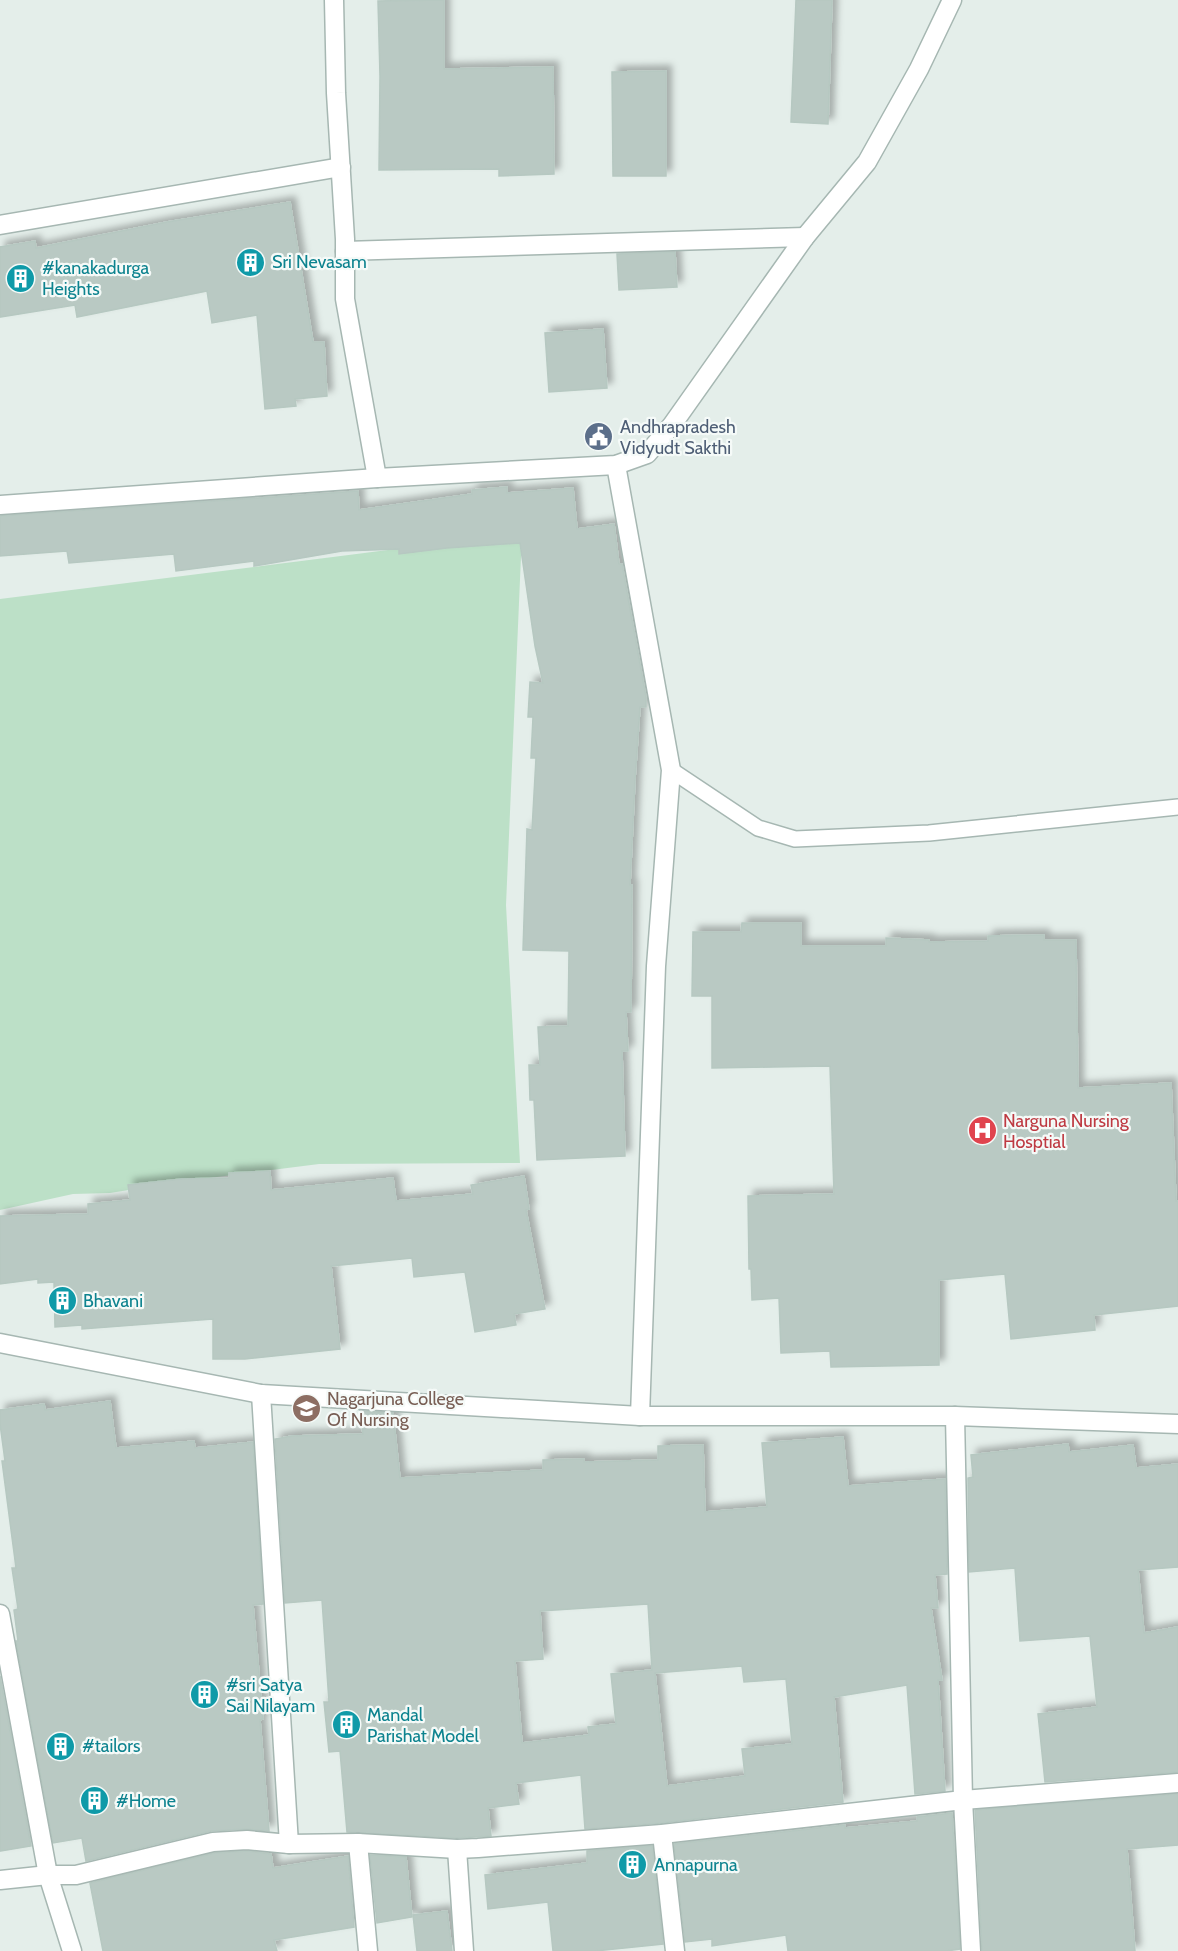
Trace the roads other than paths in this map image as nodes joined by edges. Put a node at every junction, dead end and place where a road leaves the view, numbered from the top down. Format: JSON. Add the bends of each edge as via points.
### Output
{"nodes":[{"id":1,"x":334,"y":0,"type":"edge"},
{"id":2,"x":952,"y":0,"type":"edge"},
{"id":3,"x":341,"y":167,"type":"junction"},
{"id":4,"x":0,"y":225,"type":"edge"},
{"id":5,"x":805,"y":237,"type":"junction"},
{"id":6,"x":345,"y":251,"type":"junction"},
{"id":7,"x":616,"y":465,"type":"junction"},
{"id":8,"x":377,"y":478,"type":"junction"},
{"id":9,"x":0,"y":505,"type":"edge"},
{"id":10,"x":671,"y":770,"type":"junction"},
{"id":11,"x":1178,"y":807,"type":"edge"},
{"id":12,"x":0,"y":1343,"type":"edge"},
{"id":13,"x":261,"y":1394,"type":"junction"},
{"id":14,"x":640,"y":1416,"type":"junction"},
{"id":15,"x":956,"y":1416,"type":"junction"},
{"id":16,"x":1178,"y":1424,"type":"edge"},
{"id":17,"x":0,"y":1614,"type":"edge"},
{"id":18,"x":1178,"y":1783,"type":"edge"},
{"id":19,"x":963,"y":1800,"type":"junction"},
{"id":20,"x":662,"y":1834,"type":"junction"},
{"id":21,"x":357,"y":1843,"type":"junction"},
{"id":22,"x":289,"y":1844,"type":"junction"},
{"id":23,"x":457,"y":1849,"type":"junction"},
{"id":24,"x":48,"y":1875,"type":"junction"},
{"id":25,"x":0,"y":1880,"type":"edge"},
{"id":26,"x":72,"y":1951,"type":"edge"},
{"id":27,"x":368,"y":1951,"type":"edge"},
{"id":28,"x":464,"y":1951,"type":"edge"},
{"id":29,"x":675,"y":1951,"type":"edge"},
{"id":30,"x":971,"y":1951,"type":"edge"}],
"edges":[{"from":1,"to":3,"type":"street"},
{"from":2,"to":5,"type":"street","via":[[867,162]]},
{"from":3,"to":4,"type":"street"},
{"from":3,"to":6,"type":"street"},
{"from":5,"to":6,"type":"street"},
{"from":5,"to":7,"type":"street","via":[[672,426],[647,454]]},
{"from":6,"to":8,"type":"street","via":[[345,299]]},
{"from":7,"to":8,"type":"street"},
{"from":7,"to":10,"type":"street"},
{"from":8,"to":9,"type":"street"},
{"from":10,"to":11,"type":"lane","via":[[758,828],[795,839],[929,833]]},
{"from":10,"to":14,"type":"street","via":[[656,966]]},
{"from":12,"to":13,"type":"street"},
{"from":13,"to":14,"type":"street"},
{"from":13,"to":22,"type":"street"},
{"from":14,"to":15,"type":"street"},
{"from":15,"to":16,"type":"street"},
{"from":15,"to":19,"type":"street"},
{"from":17,"to":24,"type":"street"},
{"from":18,"to":19,"type":"street"},
{"from":19,"to":20,"type":"street"},
{"from":19,"to":30,"type":"street"},
{"from":20,"to":23,"type":"street"},
{"from":20,"to":29,"type":"street"},
{"from":21,"to":22,"type":"street"},
{"from":21,"to":23,"type":"street"},
{"from":21,"to":27,"type":"street"},
{"from":22,"to":24,"type":"street","via":[[213,1842],[76,1875]]},
{"from":23,"to":28,"type":"street"},
{"from":24,"to":25,"type":"street"},
{"from":24,"to":26,"type":"street"}]}
